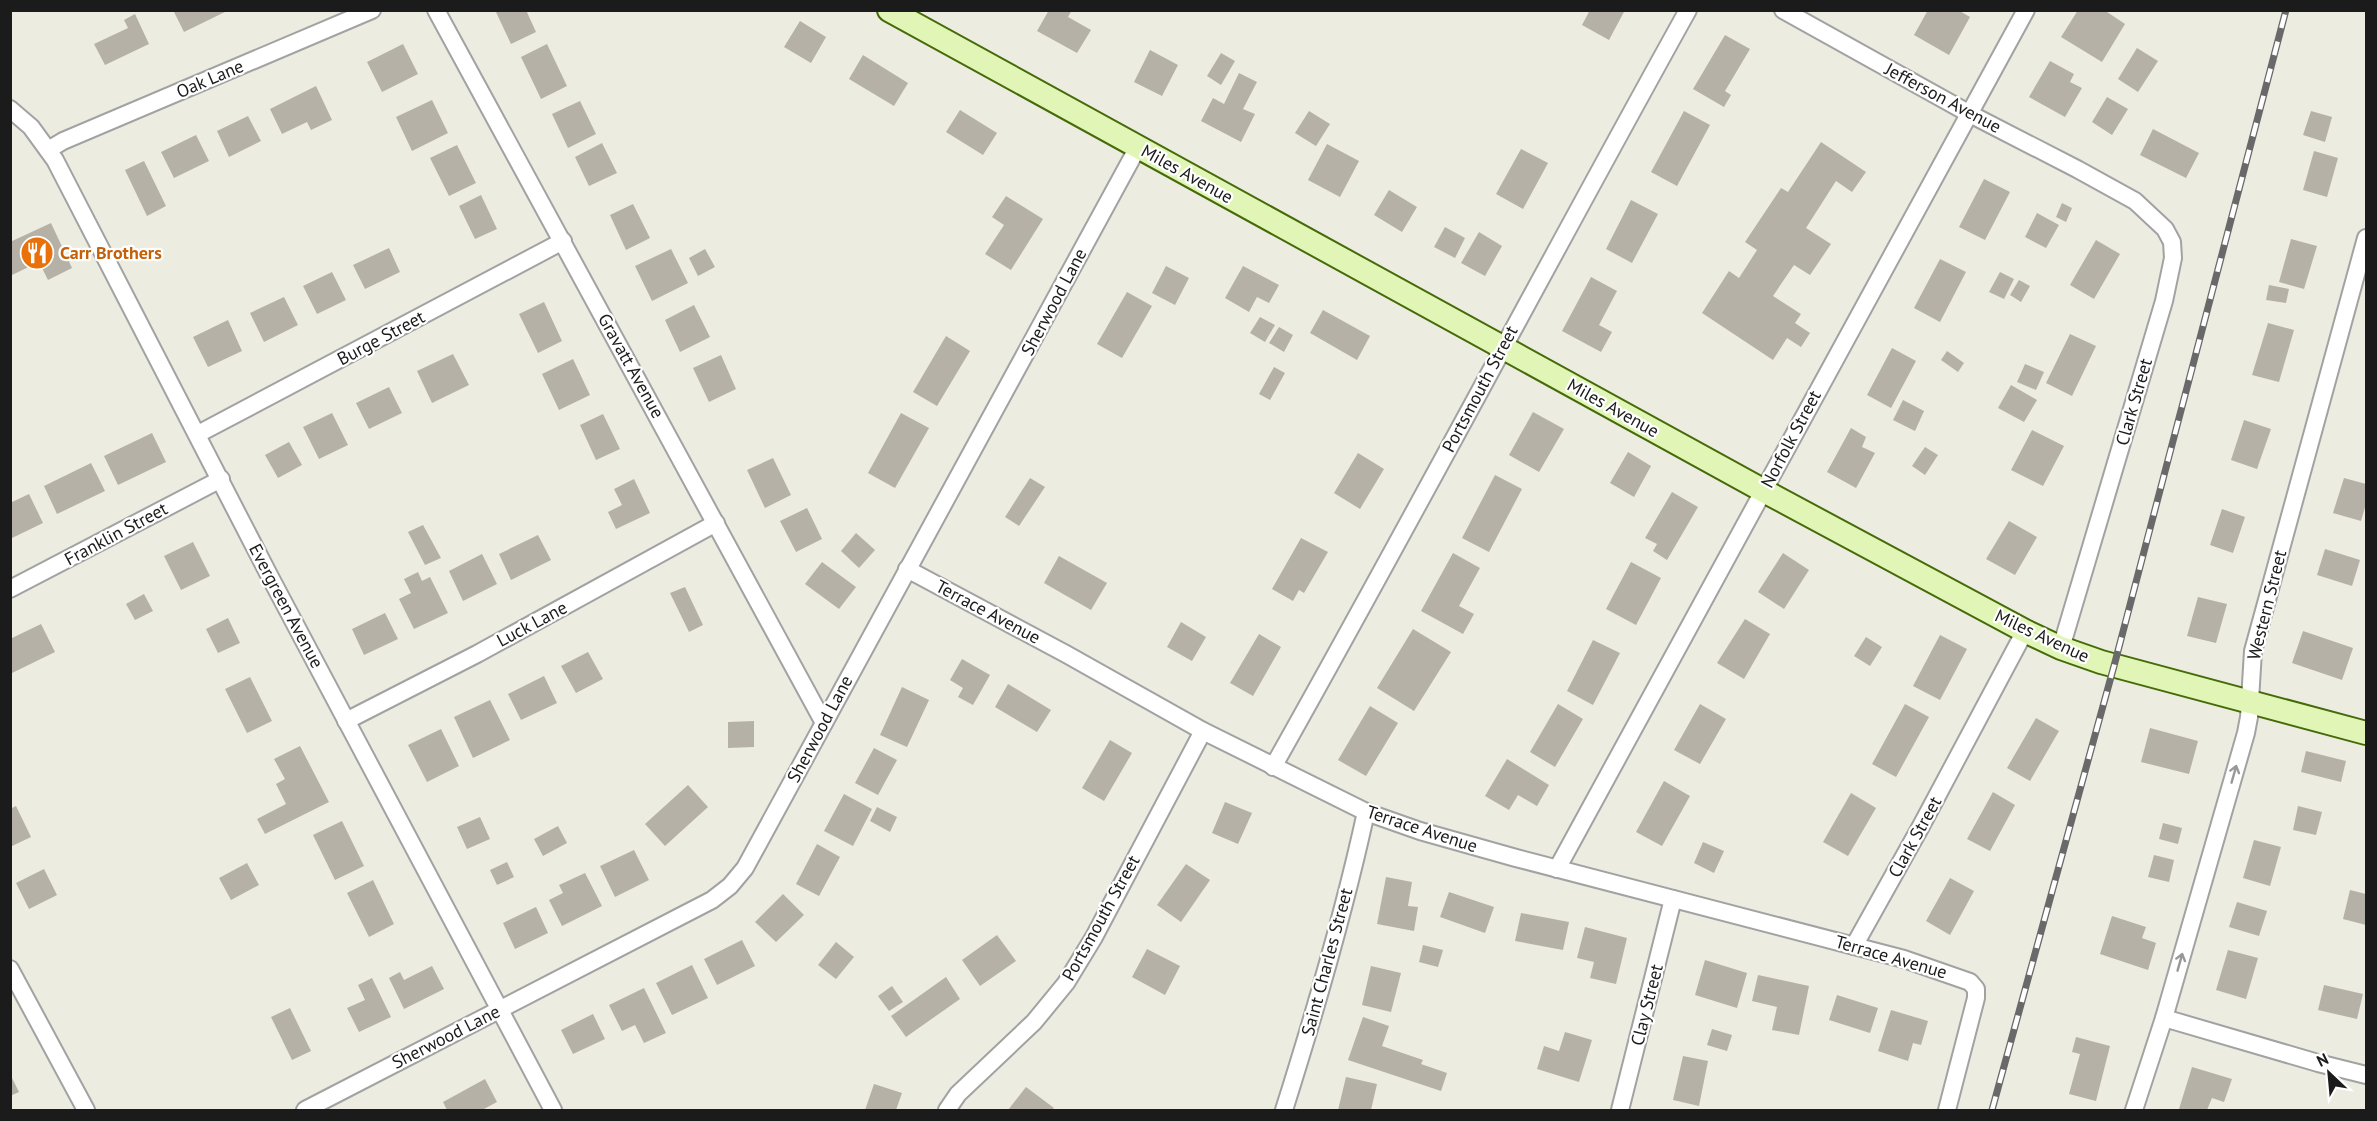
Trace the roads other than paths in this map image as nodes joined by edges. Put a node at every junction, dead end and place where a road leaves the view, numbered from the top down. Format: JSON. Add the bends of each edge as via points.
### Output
{"nodes":[{"id":1,"x":372,"y":10,"type":"edge"},
{"id":2,"x":436,"y":10,"type":"edge"},
{"id":3,"x":889,"y":10,"type":"edge"},
{"id":4,"x":1688,"y":10,"type":"edge"},
{"id":5,"x":1783,"y":10,"type":"edge"},
{"id":6,"x":2026,"y":10,"type":"edge"},
{"id":7,"x":10,"y":109,"type":"edge"},
{"id":8,"x":1970,"y":114,"type":"junction"},
{"id":9,"x":1138,"y":147,"type":"junction"},
{"id":10,"x":48,"y":150,"type":"junction"},
{"id":11,"x":2104,"y":184,"type":"joint"},
{"id":12,"x":2367,"y":237,"type":"edge"},
{"id":13,"x":563,"y":242,"type":"junction"},
{"id":14,"x":1503,"y":346,"type":"junction"},
{"id":15,"x":198,"y":434,"type":"junction"},
{"id":16,"x":220,"y":479,"type":"junction"},
{"id":17,"x":1764,"y":490,"type":"junction"},
{"id":18,"x":716,"y":523,"type":"junction"},
{"id":19,"x":907,"y":568,"type":"junction"},
{"id":20,"x":10,"y":589,"type":"edge"},
{"id":21,"x":2025,"y":631,"type":"junction"},
{"id":22,"x":2061,"y":648,"type":"junction"},
{"id":23,"x":2250,"y":702,"type":"junction"},
{"id":24,"x":346,"y":721,"type":"junction"},
{"id":25,"x":824,"y":723,"type":"junction"},
{"id":26,"x":1203,"y":731,"type":"junction"},
{"id":27,"x":2367,"y":734,"type":"edge"},
{"id":28,"x":1273,"y":767,"type":"junction"},
{"id":29,"x":1366,"y":812,"type":"junction"},
{"id":30,"x":1557,"y":869,"type":"junction"},
{"id":31,"x":1673,"y":899,"type":"junction"},
{"id":32,"x":1854,"y":946,"type":"junction"},
{"id":33,"x":10,"y":969,"type":"edge"},
{"id":34,"x":500,"y":1009,"type":"junction"},
{"id":35,"x":2164,"y":1018,"type":"junction"},
{"id":36,"x":2367,"y":1075,"type":"edge"},
{"id":37,"x":86,"y":1110,"type":"edge"},
{"id":38,"x":305,"y":1110,"type":"edge"},
{"id":39,"x":552,"y":1110,"type":"edge"},
{"id":40,"x":947,"y":1110,"type":"edge"},
{"id":41,"x":1284,"y":1110,"type":"edge"},
{"id":42,"x":1620,"y":1110,"type":"edge"},
{"id":43,"x":1947,"y":1110,"type":"edge"},
{"id":44,"x":2134,"y":1110,"type":"edge"}],
"edges":[{"from":1,"to":10,"type":"street","name":"Oak Lane"},
{"from":2,"to":13,"type":"street","name":"Gravatt Avenue"},
{"from":3,"to":9,"type":"street","name":"Miles Avenue"},
{"from":4,"to":14,"type":"street","name":"Portsmouth Street"},
{"from":5,"to":8,"type":"street","name":"Jefferson Avenue"},
{"from":6,"to":8,"type":"street","name":"Norfolk Street"},
{"from":7,"to":10,"type":"street","name":"Evergreen Avenue","via":[[31,127]]},
{"from":8,"to":11,"type":"street","name":"Jefferson Avenue"},
{"from":8,"to":17,"type":"street","name":"Norfolk Street"},
{"from":9,"to":14,"type":"street","name":"Miles Avenue"},
{"from":9,"to":19,"type":"street","name":"Sherwood Lane"},
{"from":10,"to":15,"type":"street","name":"Evergreen Avenue"},
{"from":11,"to":22,"type":"street","name":"Clark Street","via":[[2135,201],[2165,229],[2172,242],[2173,258],[2164,301]]},
{"from":12,"to":23,"type":"street","name":"Western Street","via":[[2253,651]]},
{"from":13,"to":15,"type":"street","name":"Burge Street"},
{"from":13,"to":18,"type":"street","name":"Gravatt Avenue"},
{"from":14,"to":17,"type":"street","name":"Miles Avenue"},
{"from":14,"to":28,"type":"street","name":"Portsmouth Street"},
{"from":15,"to":16,"type":"street","name":"Evergreen Avenue"},
{"from":16,"to":20,"type":"street","name":"Franklin Street"},
{"from":16,"to":24,"type":"street","name":"Evergreen Avenue"},
{"from":17,"to":21,"type":"street","name":"Miles Avenue"},
{"from":17,"to":30,"type":"street","name":"Norfolk Street"},
{"from":18,"to":24,"type":"street","name":"Luck Lane"},
{"from":18,"to":25,"type":"street","name":"Gravatt Avenue"},
{"from":19,"to":25,"type":"street","name":"Sherwood Lane"},
{"from":19,"to":26,"type":"street","name":"Terrace Avenue"},
{"from":21,"to":22,"type":"street","name":"Miles Avenue"},
{"from":21,"to":32,"type":"street","name":"Clark Street"},
{"from":22,"to":23,"type":"street","name":"Miles Avenue","via":[[2101,663]]},
{"from":23,"to":27,"type":"street","name":"Miles Avenue"},
{"from":35,"to":23,"type":"street","name":"Western Street","one_way":true,"via":[[2246,732]]},
{"from":24,"to":34,"type":"street","name":"Evergreen Avenue"},
{"from":25,"to":34,"type":"street","name":"Sherwood Lane","via":[[745,868],[730,886],[712,900]]},
{"from":26,"to":28,"type":"street","name":"Terrace Avenue"},
{"from":26,"to":40,"type":"street","name":"Portsmouth Street","via":[[1066,983],[1034,1022],[958,1094]]},
{"from":28,"to":29,"type":"street","name":"Terrace Avenue"},
{"from":29,"to":30,"type":"street","name":"Terrace Avenue"},
{"from":29,"to":41,"type":"street","name":"Saint Charles Street"},
{"from":30,"to":31,"type":"street","name":"Terrace Avenue"},
{"from":31,"to":32,"type":"street","name":"Terrace Avenue"},
{"from":31,"to":42,"type":"street","name":"Clay Street"},
{"from":32,"to":43,"type":"street","name":"Terrace Avenue","via":[[1938,969],[1970,982],[1976,989]]},
{"from":33,"to":37,"type":"street"},
{"from":34,"to":38,"type":"street","name":"Sherwood Lane"},
{"from":34,"to":39,"type":"street","name":"Evergreen Avenue"},
{"from":35,"to":36,"type":"street"},
{"from":35,"to":44,"type":"street","name":"Western Street"}]}
